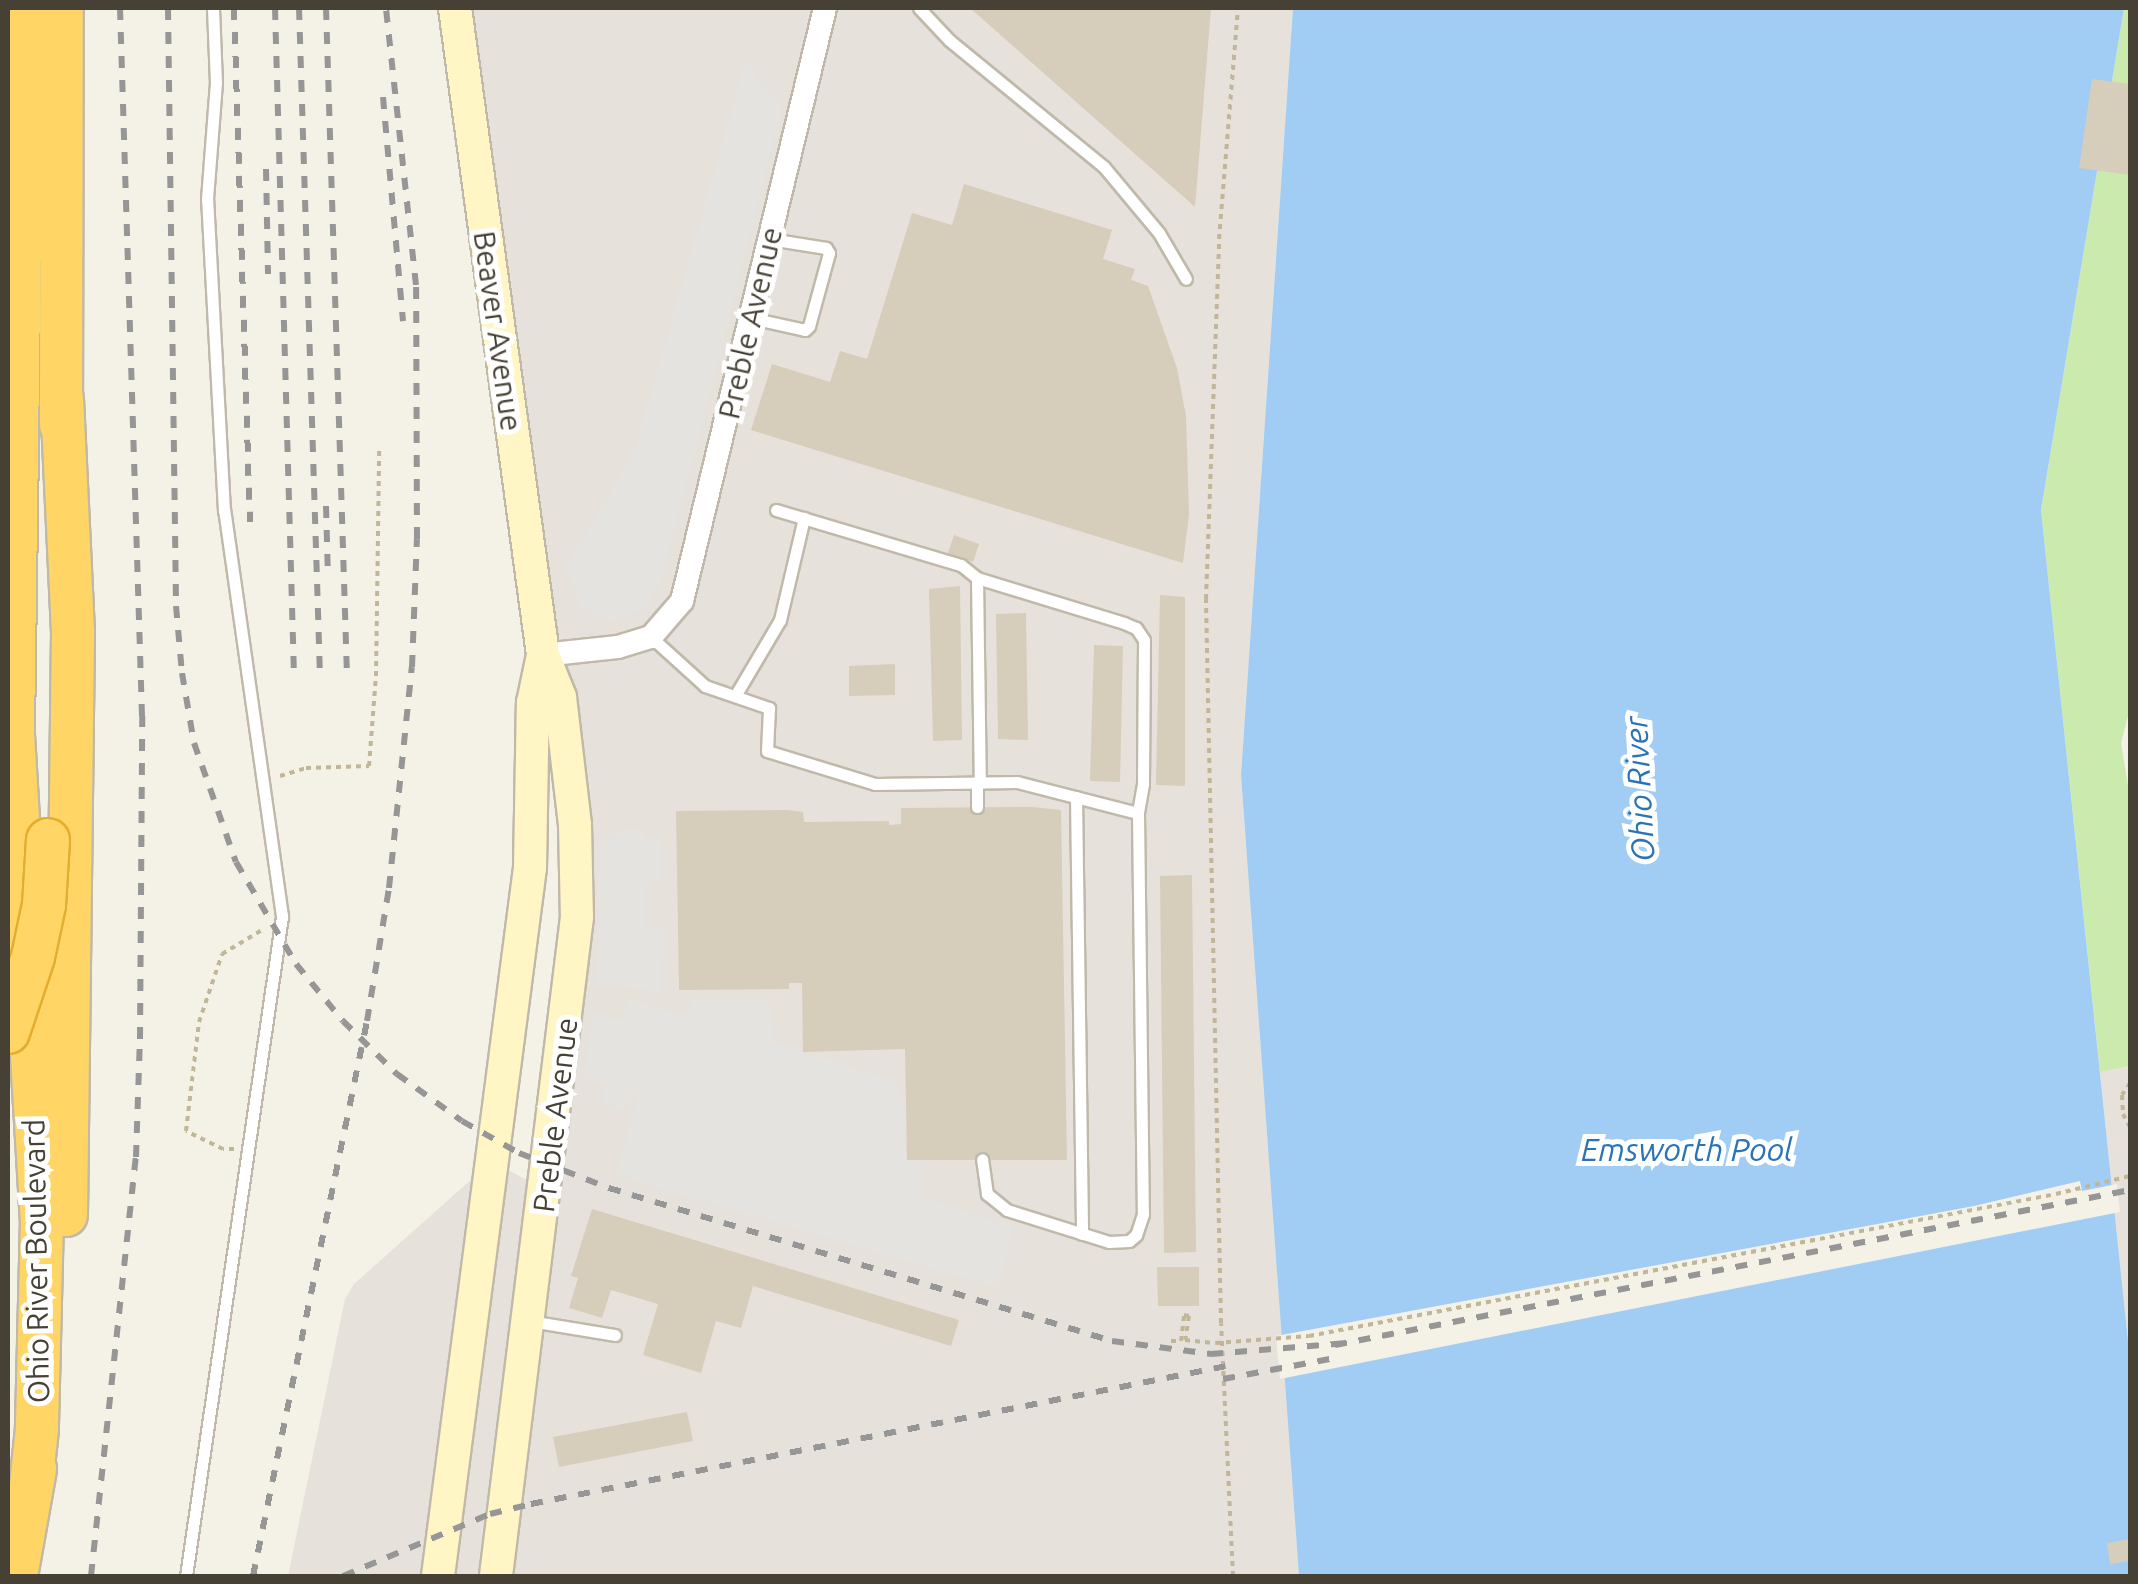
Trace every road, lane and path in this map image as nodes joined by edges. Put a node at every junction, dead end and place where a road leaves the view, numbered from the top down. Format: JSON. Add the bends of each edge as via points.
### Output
{"nodes":[{"id":1,"x":23,"y":8,"type":"edge"},
{"id":2,"x":62,"y":8,"type":"edge"},
{"id":3,"x":214,"y":8,"type":"edge"},
{"id":4,"x":454,"y":8,"type":"edge"},
{"id":5,"x":825,"y":8,"type":"edge"},
{"id":6,"x":920,"y":8,"type":"edge"},
{"id":7,"x":1238,"y":8,"type":"edge"},
{"id":8,"x":770,"y":239,"type":"junction"},
{"id":9,"x":1186,"y":280,"type":"dead end"},
{"id":10,"x":751,"y":318,"type":"junction"},
{"id":11,"x":62,"y":399,"type":"junction"},
{"id":12,"x":379,"y":447,"type":"dead end"},
{"id":13,"x":776,"y":510,"type":"dead end"},
{"id":14,"x":804,"y":518,"type":"junction"},
{"id":15,"x":977,"y":578,"type":"junction"},
{"id":16,"x":650,"y":637,"type":"junction"},
{"id":17,"x":542,"y":655,"type":"junction"},
{"id":18,"x":735,"y":696,"type":"junction"},
{"id":19,"x":978,"y":783,"type":"junction"},
{"id":20,"x":262,"y":794,"type":"junction"},
{"id":21,"x":1076,"y":798,"type":"junction"},
{"id":22,"x":978,"y":807,"type":"dead end"},
{"id":23,"x":1138,"y":813,"type":"junction"},
{"id":24,"x":282,"y":916,"type":"junction"},
{"id":25,"x":8,"y":1032,"type":"edge"},
{"id":26,"x":2130,"y":1083,"type":"edge"},
{"id":27,"x":497,"y":1116,"type":"junction"},
{"id":28,"x":554,"y":1122,"type":"junction"},
{"id":29,"x":2130,"y":1126,"type":"edge"},
{"id":30,"x":249,"y":1149,"type":"junction"},
{"id":31,"x":982,"y":1159,"type":"dead end"},
{"id":32,"x":2130,"y":1176,"type":"edge"},
{"id":33,"x":1082,"y":1234,"type":"junction"},
{"id":34,"x":472,"y":1315,"type":"junction"},
{"id":35,"x":528,"y":1321,"type":"junction"},
{"id":36,"x":615,"y":1334,"type":"dead end"},
{"id":37,"x":1171,"y":1341,"type":"dead end"},
{"id":38,"x":30,"y":1496,"type":"junction"},
{"id":39,"x":16,"y":1576,"type":"edge"},
{"id":40,"x":186,"y":1576,"type":"edge"},
{"id":41,"x":438,"y":1576,"type":"edge"},
{"id":42,"x":496,"y":1576,"type":"edge"},
{"id":43,"x":1233,"y":1576,"type":"edge"}],
"edges":[{"from":1,"to":38,"type":"highway","name":"Ohio River Boulevard","via":[[13,735],[42,1219]]},
{"from":2,"to":11,"type":"highway"},
{"from":3,"to":20,"type":"lane","via":[[207,199],[211,334],[224,511]]},
{"from":4,"to":17,"type":"street","name":"Beaver Avenue"},
{"from":5,"to":8,"type":"street","name":"Preble Avenue"},
{"from":6,"to":9,"type":"lane","via":[[948,40],[1104,167],[1159,233]]},
{"from":7,"to":43,"type":"path","via":[[1219,239],[1206,599],[1220,1323]]},
{"from":8,"to":10,"type":"street","name":"Preble Avenue"},
{"from":8,"to":10,"type":"lane","via":[[829,252],[805,330]]},
{"from":10,"to":16,"type":"street","name":"Preble Avenue","via":[[682,601]]},
{"from":11,"to":25,"type":"highway","bridge":true,"via":[[44,905]]},
{"from":11,"to":38,"type":"highway","via":[[74,633],[68,1177],[56,1372]]},
{"from":12,"to":20,"type":"path","via":[[370,766],[306,768],[279,776]]},
{"from":13,"to":14,"type":"lane"},
{"from":14,"to":15,"type":"lane","via":[[961,565]]},
{"from":14,"to":18,"type":"lane","via":[[780,620]]},
{"from":15,"to":19,"type":"lane"},
{"from":15,"to":23,"type":"lane","via":[[1141,633]]},
{"from":16,"to":17,"type":"street"},
{"from":16,"to":18,"type":"lane","via":[[705,686]]},
{"from":17,"to":27,"type":"street","name":"Preble Avenue","via":[[533,703],[530,868]]},
{"from":17,"to":28,"type":"street","name":"Preble Avenue","via":[[560,697],[575,824],[577,918]]},
{"from":18,"to":19,"type":"lane","via":[[769,708],[768,751],[874,784]]},
{"from":19,"to":21,"type":"lane","via":[[1017,782]]},
{"from":19,"to":22,"type":"lane"},
{"from":20,"to":24,"type":"lane"},
{"from":21,"to":23,"type":"lane"},
{"from":21,"to":33,"type":"lane"},
{"from":23,"to":33,"type":"lane","via":[[1143,1214],[1129,1241]]},
{"from":24,"to":30,"type":"lane"},
{"from":24,"to":30,"type":"path","via":[[222,954],[199,1022],[186,1131],[222,1149]]},
{"from":26,"to":29,"type":"path","via":[[2122,1095]]},
{"from":27,"to":28,"type":"street"},
{"from":27,"to":34,"type":"street","name":"Preble Avenue"},
{"from":28,"to":35,"type":"street","name":"Preble Avenue"},
{"from":30,"to":40,"type":"lane"},
{"from":31,"to":33,"type":"lane","via":[[984,1186],[998,1206]]},
{"from":32,"to":37,"type":"path","bridge":true,"via":[[1310,1336],[1185,1340],[1184,1315],[1181,1342]]},
{"from":34,"to":35,"type":"street"},
{"from":34,"to":41,"type":"street","name":"Preble Avenue"},
{"from":35,"to":36,"type":"lane"},
{"from":35,"to":42,"type":"street","name":"Preble Avenue"},
{"from":38,"to":39,"type":"highway"}]}
